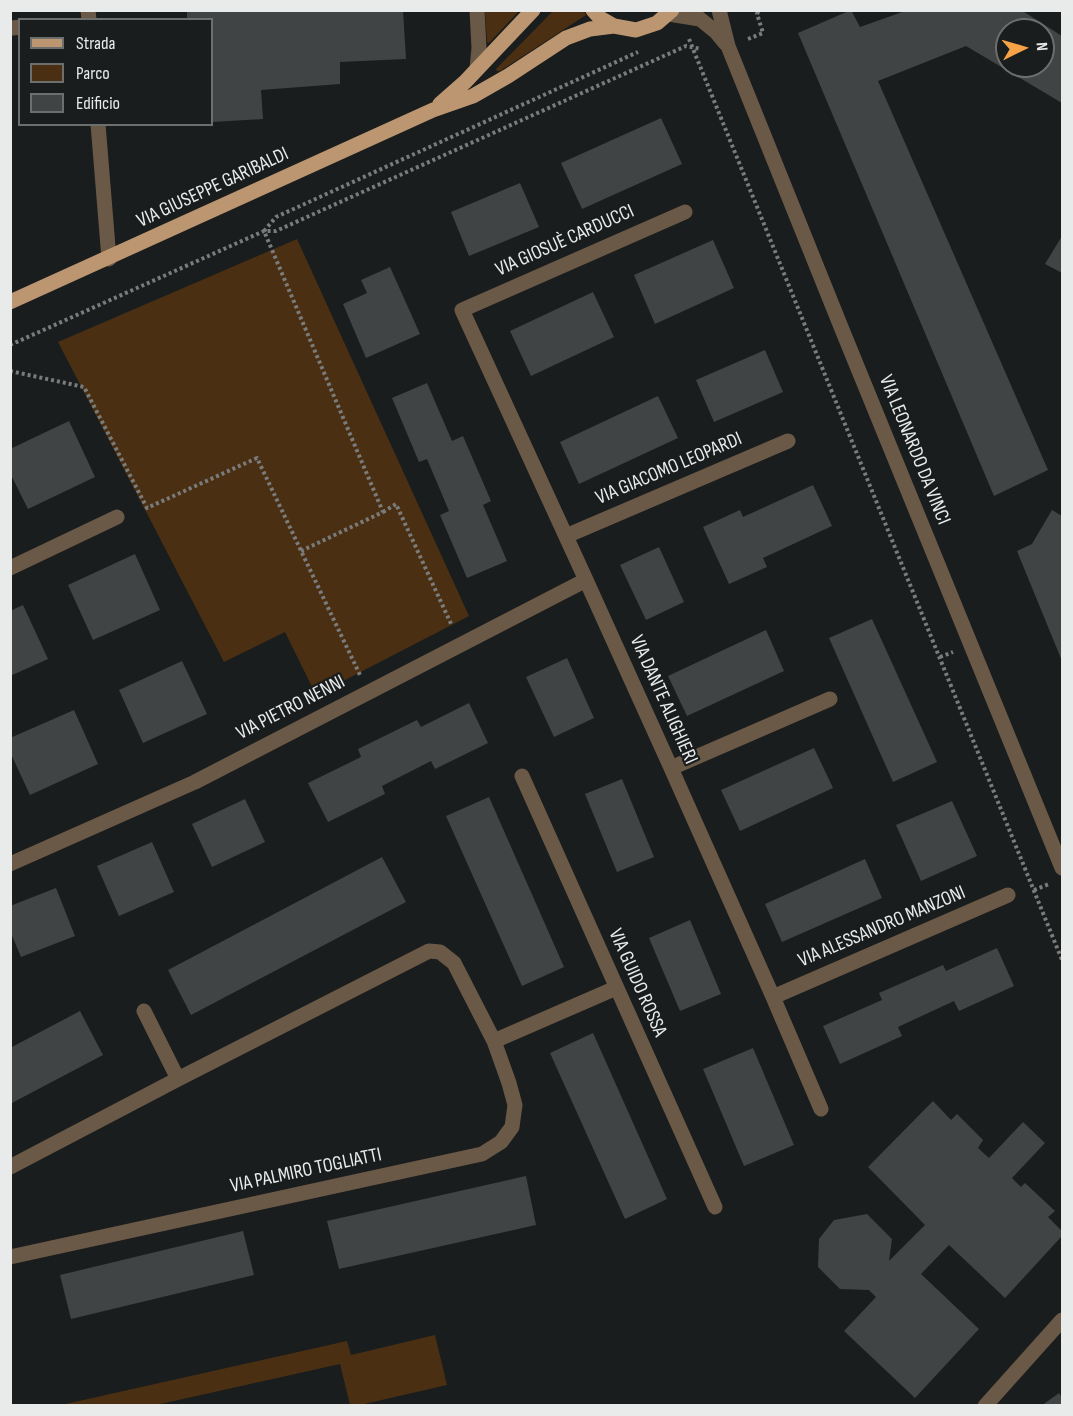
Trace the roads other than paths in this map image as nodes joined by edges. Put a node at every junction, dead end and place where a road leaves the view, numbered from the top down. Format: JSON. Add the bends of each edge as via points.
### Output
{"nodes":[{"id":1,"x":477,"y":10,"type":"edge"},
{"id":2,"x":533,"y":10,"type":"edge"},
{"id":3,"x":593,"y":10,"type":"edge"},
{"id":4,"x":719,"y":10,"type":"edge"},
{"id":5,"x":670,"y":12,"type":"edge"},
{"id":6,"x":614,"y":26,"type":"junction"},
{"id":7,"x":728,"y":46,"type":"junction"},
{"id":8,"x":477,"y":69,"type":"junction"},
{"id":9,"x":433,"y":110,"type":"junction"},
{"id":10,"x":98,"y":126,"type":"edge"},
{"id":11,"x":685,"y":212,"type":"dead end"},
{"id":12,"x":109,"y":259,"type":"junction"},
{"id":13,"x":10,"y":302,"type":"edge"},
{"id":14,"x":462,"y":310,"type":"joint"},
{"id":15,"x":788,"y":441,"type":"dead end"},
{"id":16,"x":117,"y":517,"type":"dead end"},
{"id":17,"x":566,"y":536,"type":"junction"},
{"id":18,"x":10,"y":568,"type":"edge"},
{"id":19,"x":586,"y":580,"type":"junction"},
{"id":20,"x":830,"y":699,"type":"dead end"},
{"id":21,"x":671,"y":768,"type":"junction"},
{"id":22,"x":522,"y":777,"type":"dead end"},
{"id":23,"x":10,"y":864,"type":"edge"},
{"id":24,"x":1062,"y":868,"type":"edge"},
{"id":25,"x":1008,"y":895,"type":"dead end"},
{"id":26,"x":616,"y":988,"type":"junction"},
{"id":27,"x":773,"y":997,"type":"junction"},
{"id":28,"x":144,"y":1011,"type":"dead end"},
{"id":29,"x":494,"y":1041,"type":"junction"},
{"id":30,"x":178,"y":1079,"type":"junction"},
{"id":31,"x":821,"y":1109,"type":"dead end"},
{"id":32,"x":10,"y":1167,"type":"edge"},
{"id":33,"x":715,"y":1207,"type":"dead end"},
{"id":34,"x":10,"y":1257,"type":"edge"},
{"id":35,"x":1062,"y":1320,"type":"edge"},
{"id":36,"x":984,"y":1406,"type":"edge"}],
"edges":[{"from":1,"to":8,"type":"street"},
{"from":2,"to":8,"type":"main road","name":"VIA GIUSEPPE GARIBALDI"},
{"from":3,"to":6,"type":"main road"},
{"from":4,"to":7,"type":"street"},
{"from":5,"to":6,"type":"main road","name":"VIA GIUSEPPE GARIBALDI","via":[[657,23],[636,30]]},
{"from":5,"to":7,"type":"street","via":[[700,19]]},
{"from":6,"to":9,"type":"main road","name":"VIA GIUSEPPE GARIBALDI","via":[[566,38],[473,96]]},
{"from":7,"to":24,"type":"street","name":"VIA LEONARDO DA VINCI"},
{"from":8,"to":9,"type":"main road","name":"VIA GIUSEPPE GARIBALDI"},
{"from":9,"to":12,"type":"main road","name":"VIA GIUSEPPE GARIBALDI"},
{"from":10,"to":12,"type":"street"},
{"from":11,"to":14,"type":"street","name":"VIA GIOSUÈ CARDUCCI"},
{"from":12,"to":13,"type":"main road","name":"VIA GIUSEPPE GARIBALDI"},
{"from":14,"to":17,"type":"street","name":"VIA DANTE ALIGHIERI"},
{"from":15,"to":17,"type":"street","name":"VIA GIACOMO LEOPARDI"},
{"from":16,"to":18,"type":"street"},
{"from":17,"to":19,"type":"street","name":"VIA DANTE ALIGHIERI"},
{"from":19,"to":21,"type":"street","name":"VIA DANTE ALIGHIERI"},
{"from":19,"to":23,"type":"street","name":"VIA PIETRO NENNI","via":[[195,782]]},
{"from":20,"to":21,"type":"street"},
{"from":21,"to":27,"type":"street","name":"VIA DANTE ALIGHIERI"},
{"from":22,"to":26,"type":"street","name":"VIA GUIDO ROSSA"},
{"from":25,"to":27,"type":"street","name":"VIA ALESSANDRO MANZONI"},
{"from":26,"to":29,"type":"street"},
{"from":26,"to":33,"type":"street","name":"VIA GUIDO ROSSA"},
{"from":27,"to":31,"type":"street","name":"VIA DANTE ALIGHIERI"},
{"from":28,"to":30,"type":"street"},
{"from":29,"to":30,"type":"street","name":"VIA PALMIRO TOGLIATTI","via":[[454,963],[440,952],[429,951]]},
{"from":29,"to":34,"type":"street","name":"VIA PALMIRO TOGLIATTI","via":[[510,1083],[512,1127],[501,1142],[482,1154]]},
{"from":30,"to":32,"type":"street","name":"VIA PALMIRO TOGLIATTI"},
{"from":35,"to":36,"type":"street"}]}
